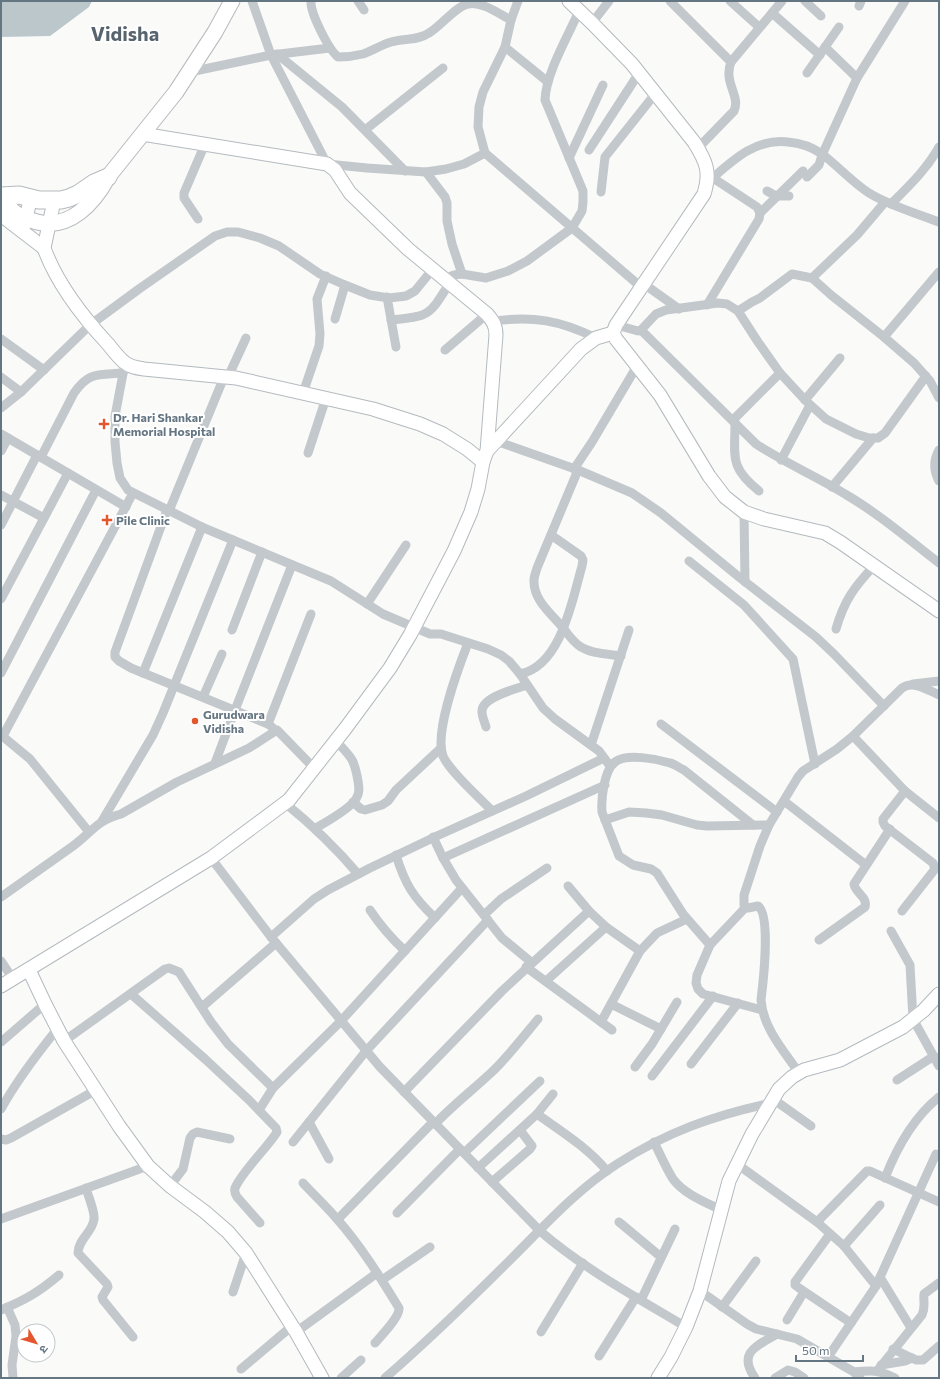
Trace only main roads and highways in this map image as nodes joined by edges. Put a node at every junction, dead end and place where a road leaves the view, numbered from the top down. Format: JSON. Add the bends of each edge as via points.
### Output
{"nodes":[{"id":1,"x":232,"y":1,"type":"edge"},
{"id":2,"x":108,"y":177,"type":"junction"},
{"id":3,"x":1,"y":197,"type":"edge"}],
"edges":[{"from":1,"to":2,"type":"main road","via":[[176,92]]},
{"from":2,"to":3,"type":"highway","via":[[69,198],[54,201],[18,195]]},
{"from":2,"to":3,"type":"main road","via":[[100,192],[85,208],[61,222],[24,225]]}]}
